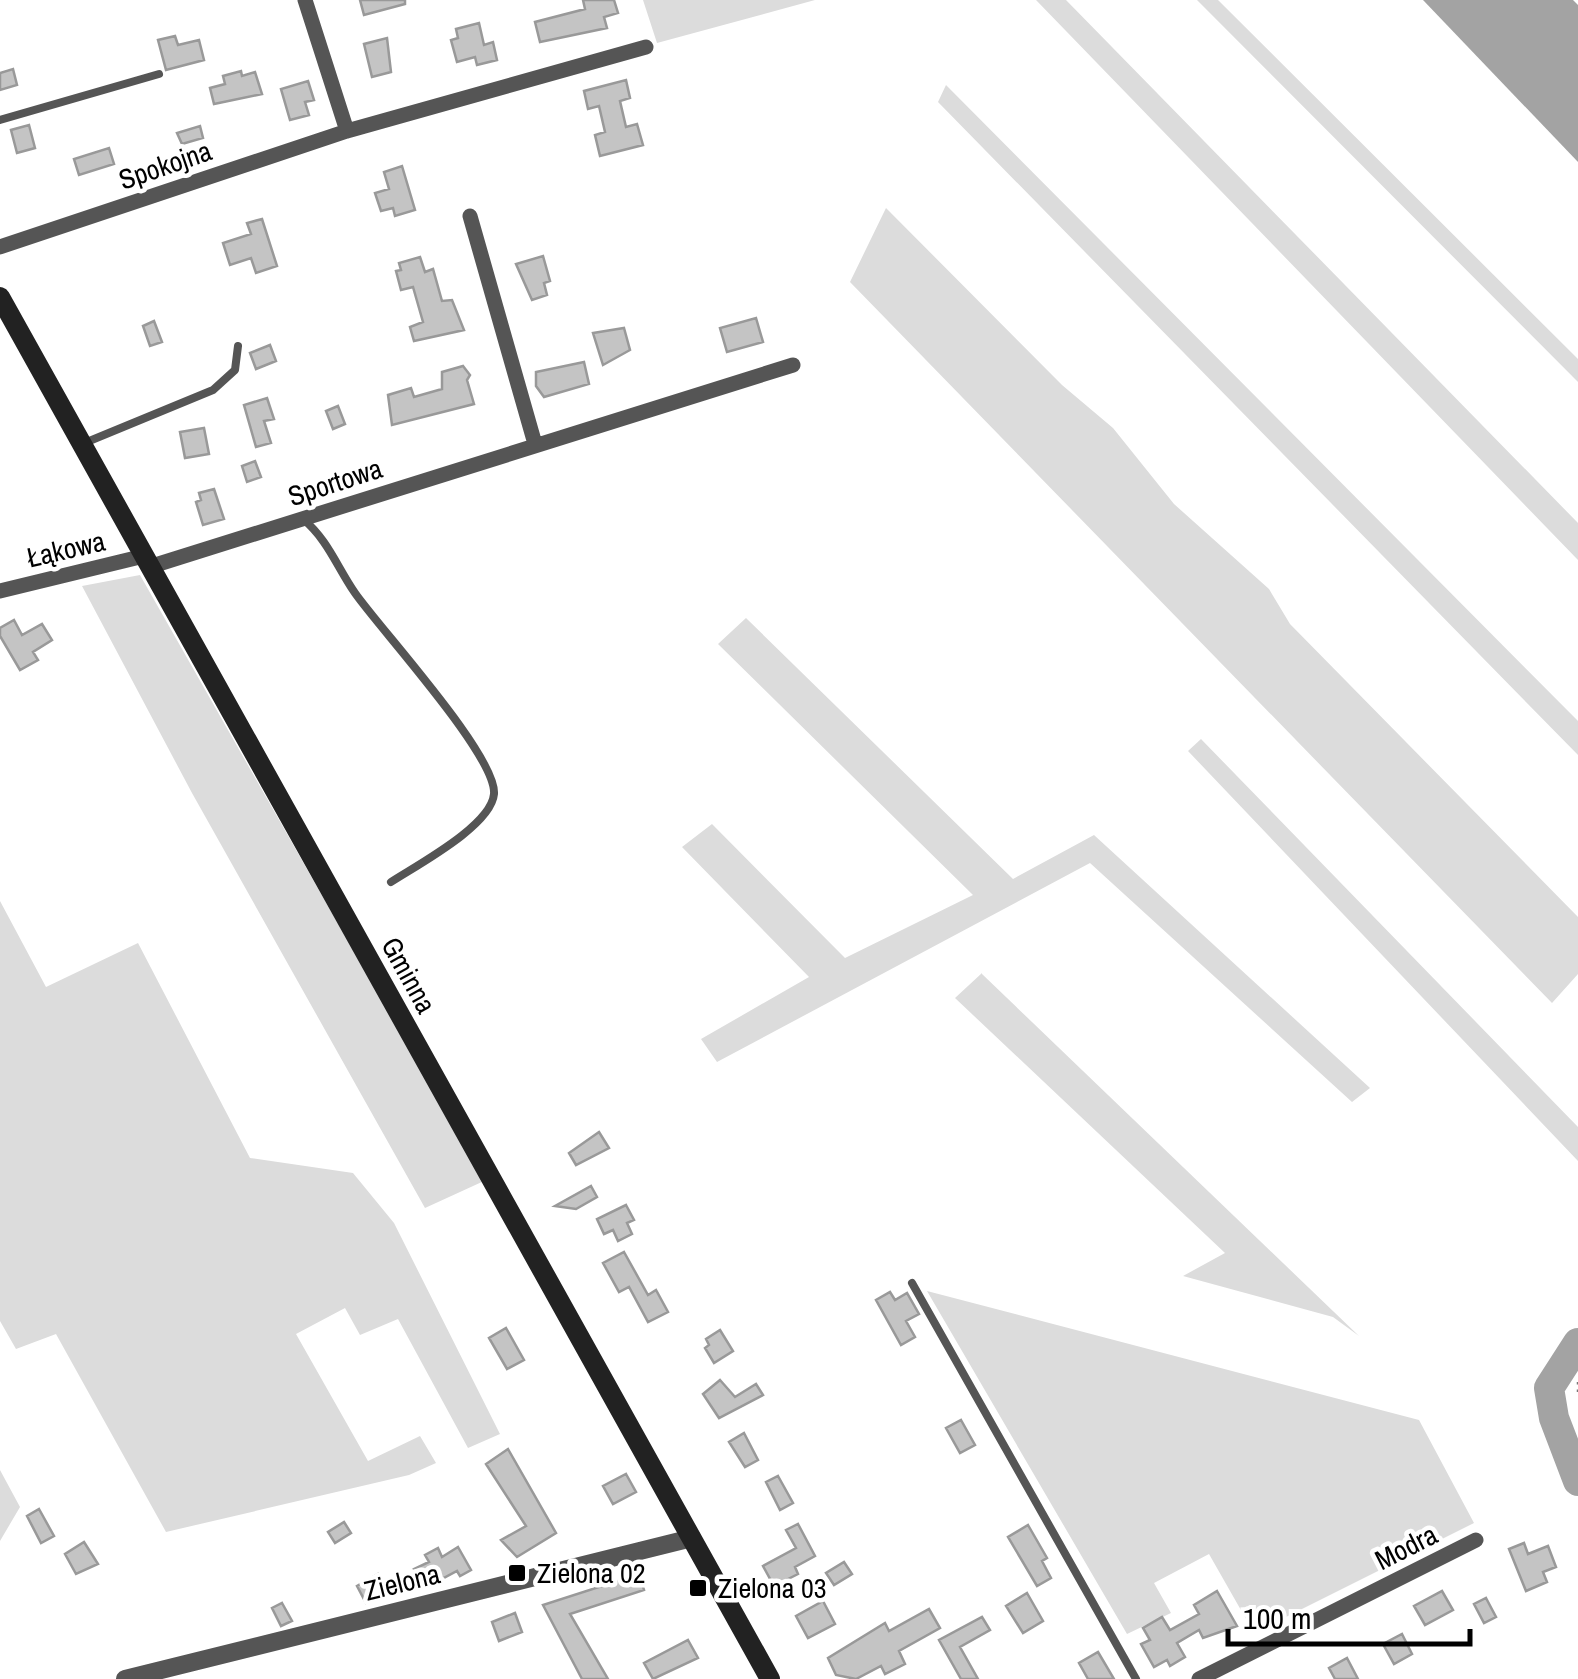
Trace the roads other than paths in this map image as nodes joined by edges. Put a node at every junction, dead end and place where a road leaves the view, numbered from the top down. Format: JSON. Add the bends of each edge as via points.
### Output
{"nodes":[{"id":1,"x":305,"y":0,"type":"edge"},
{"id":2,"x":646,"y":46,"type":"dead end"},
{"id":3,"x":159,"y":74,"type":"dead end"},
{"id":4,"x":0,"y":120,"type":"edge"},
{"id":5,"x":347,"y":131,"type":"junction"},
{"id":6,"x":470,"y":216,"type":"dead end"},
{"id":7,"x":0,"y":248,"type":"edge"},
{"id":8,"x":0,"y":298,"type":"edge"},
{"id":9,"x":238,"y":346,"type":"dead end"},
{"id":10,"x":793,"y":365,"type":"dead end"},
{"id":11,"x":82,"y":444,"type":"junction"},
{"id":12,"x":536,"y":444,"type":"junction"},
{"id":13,"x":303,"y":518,"type":"junction"},
{"id":14,"x":147,"y":562,"type":"junction"},
{"id":15,"x":0,"y":590,"type":"edge"},
{"id":16,"x":391,"y":882,"type":"dead end"},
{"id":17,"x":912,"y":1283,"type":"dead end"},
{"id":18,"x":692,"y":1538,"type":"junction"},
{"id":19,"x":1476,"y":1540,"type":"dead end"},
{"id":20,"x":125,"y":1679,"type":"edge"},
{"id":21,"x":770,"y":1679,"type":"edge"},
{"id":22,"x":1136,"y":1679,"type":"edge"},
{"id":23,"x":1199,"y":1679,"type":"edge"}],
"edges":[{"from":1,"to":5,"type":"street"},
{"from":2,"to":5,"type":"street","name":"Spokojna"},
{"from":3,"to":4,"type":"lane"},
{"from":5,"to":7,"type":"street","name":"Spokojna"},
{"from":6,"to":12,"type":"street"},
{"from":8,"to":11,"type":"main road","name":"Gminna"},
{"from":9,"to":11,"type":"lane","via":[[235,370],[213,390]]},
{"from":10,"to":12,"type":"street","name":"Sportowa"},
{"from":11,"to":14,"type":"main road","name":"Gminna"},
{"from":12,"to":13,"type":"street","name":"Sportowa"},
{"from":13,"to":14,"type":"street","name":"Sportowa"},
{"from":13,"to":16,"type":"lane","via":[[434,691],[492,783],[490,806],[473,826]]},
{"from":14,"to":15,"type":"street","name":"Łąkowa"},
{"from":14,"to":18,"type":"main road","name":"Gminna"},
{"from":17,"to":22,"type":"lane"},
{"from":18,"to":20,"type":"street","name":"Zielona"},
{"from":18,"to":21,"type":"main road","name":"Gminna"},
{"from":19,"to":23,"type":"street","name":"Modra"}]}
